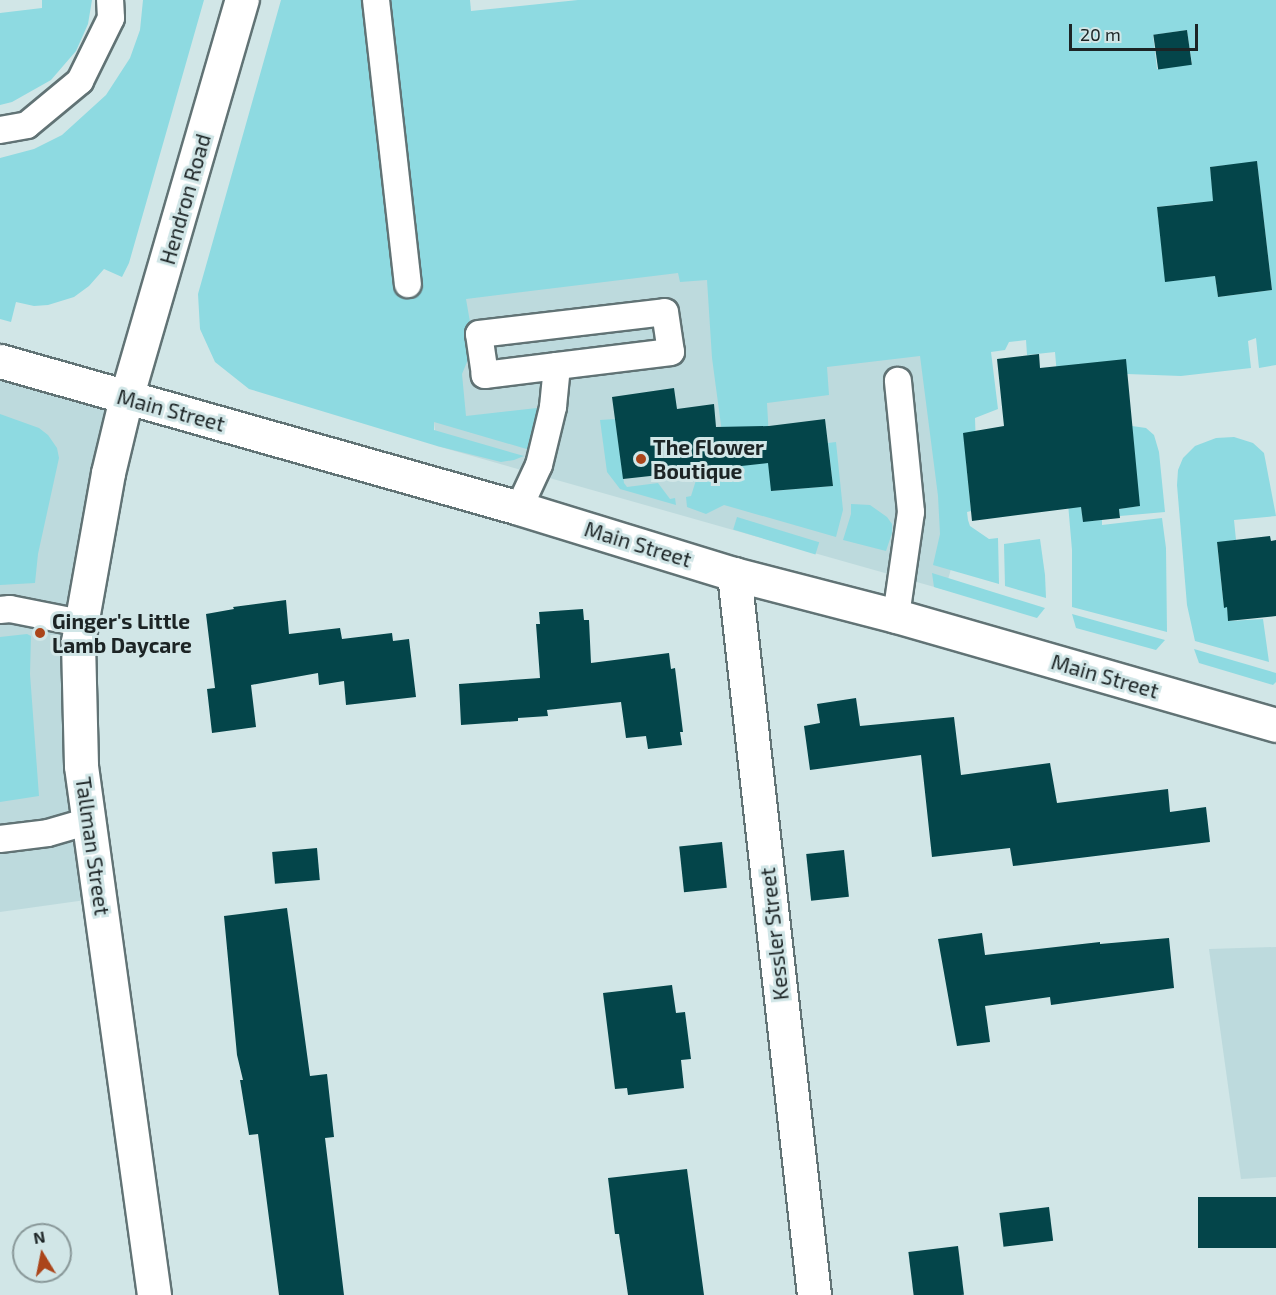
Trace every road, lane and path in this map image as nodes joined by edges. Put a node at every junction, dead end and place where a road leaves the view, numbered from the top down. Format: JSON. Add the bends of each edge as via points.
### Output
{"nodes":[{"id":1,"x":110,"y":0,"type":"edge"},
{"id":2,"x":242,"y":0,"type":"edge"},
{"id":3,"x":376,"y":0,"type":"edge"},
{"id":4,"x":0,"y":130,"type":"edge"},
{"id":5,"x":408,"y":284,"type":"dead end"},
{"id":6,"x":0,"y":361,"type":"edge"},
{"id":7,"x":557,"y":366,"type":"junction"},
{"id":8,"x":898,"y":381,"type":"dead end"},
{"id":9,"x":126,"y":398,"type":"junction"},
{"id":10,"x":519,"y":508,"type":"junction"},
{"id":11,"x":734,"y":574,"type":"junction"},
{"id":12,"x":0,"y":610,"type":"edge"},
{"id":13,"x":896,"y":616,"type":"junction"},
{"id":14,"x":81,"y":623,"type":"junction"},
{"id":15,"x":1276,"y":725,"type":"edge"},
{"id":16,"x":89,"y":821,"type":"junction"},
{"id":17,"x":0,"y":839,"type":"edge"},
{"id":18,"x":154,"y":1295,"type":"edge"},
{"id":19,"x":814,"y":1295,"type":"edge"}],
"edges":[{"from":1,"to":4,"type":"lane","via":[[111,18],[80,81],[27,125]]},
{"from":2,"to":9,"type":"street","name":"Hendron Road"},
{"from":3,"to":5,"type":"lane"},
{"from":6,"to":9,"type":"street","name":"Main Street"},
{"from":7,"to":7,"type":"lane","via":[[485,375],[479,334],[665,312],[671,352]]},
{"from":7,"to":10,"type":"lane","via":[[553,407],[539,465]]},
{"from":8,"to":13,"type":"lane","via":[[911,512]]},
{"from":9,"to":10,"type":"street","name":"Main Street"},
{"from":9,"to":14,"type":"street","name":"Tallman Street"},
{"from":10,"to":11,"type":"street","name":"Main Street"},
{"from":11,"to":13,"type":"street","name":"Main Street"},
{"from":11,"to":19,"type":"street","name":"Kessler Street"},
{"from":12,"to":14,"type":"lane"},
{"from":13,"to":15,"type":"street","name":"Main Street"},
{"from":14,"to":16,"type":"street","name":"Tallman Street","via":[[81,766]]},
{"from":16,"to":17,"type":"lane","via":[[48,833]]},
{"from":16,"to":18,"type":"street","name":"Tallman Street"}]}
